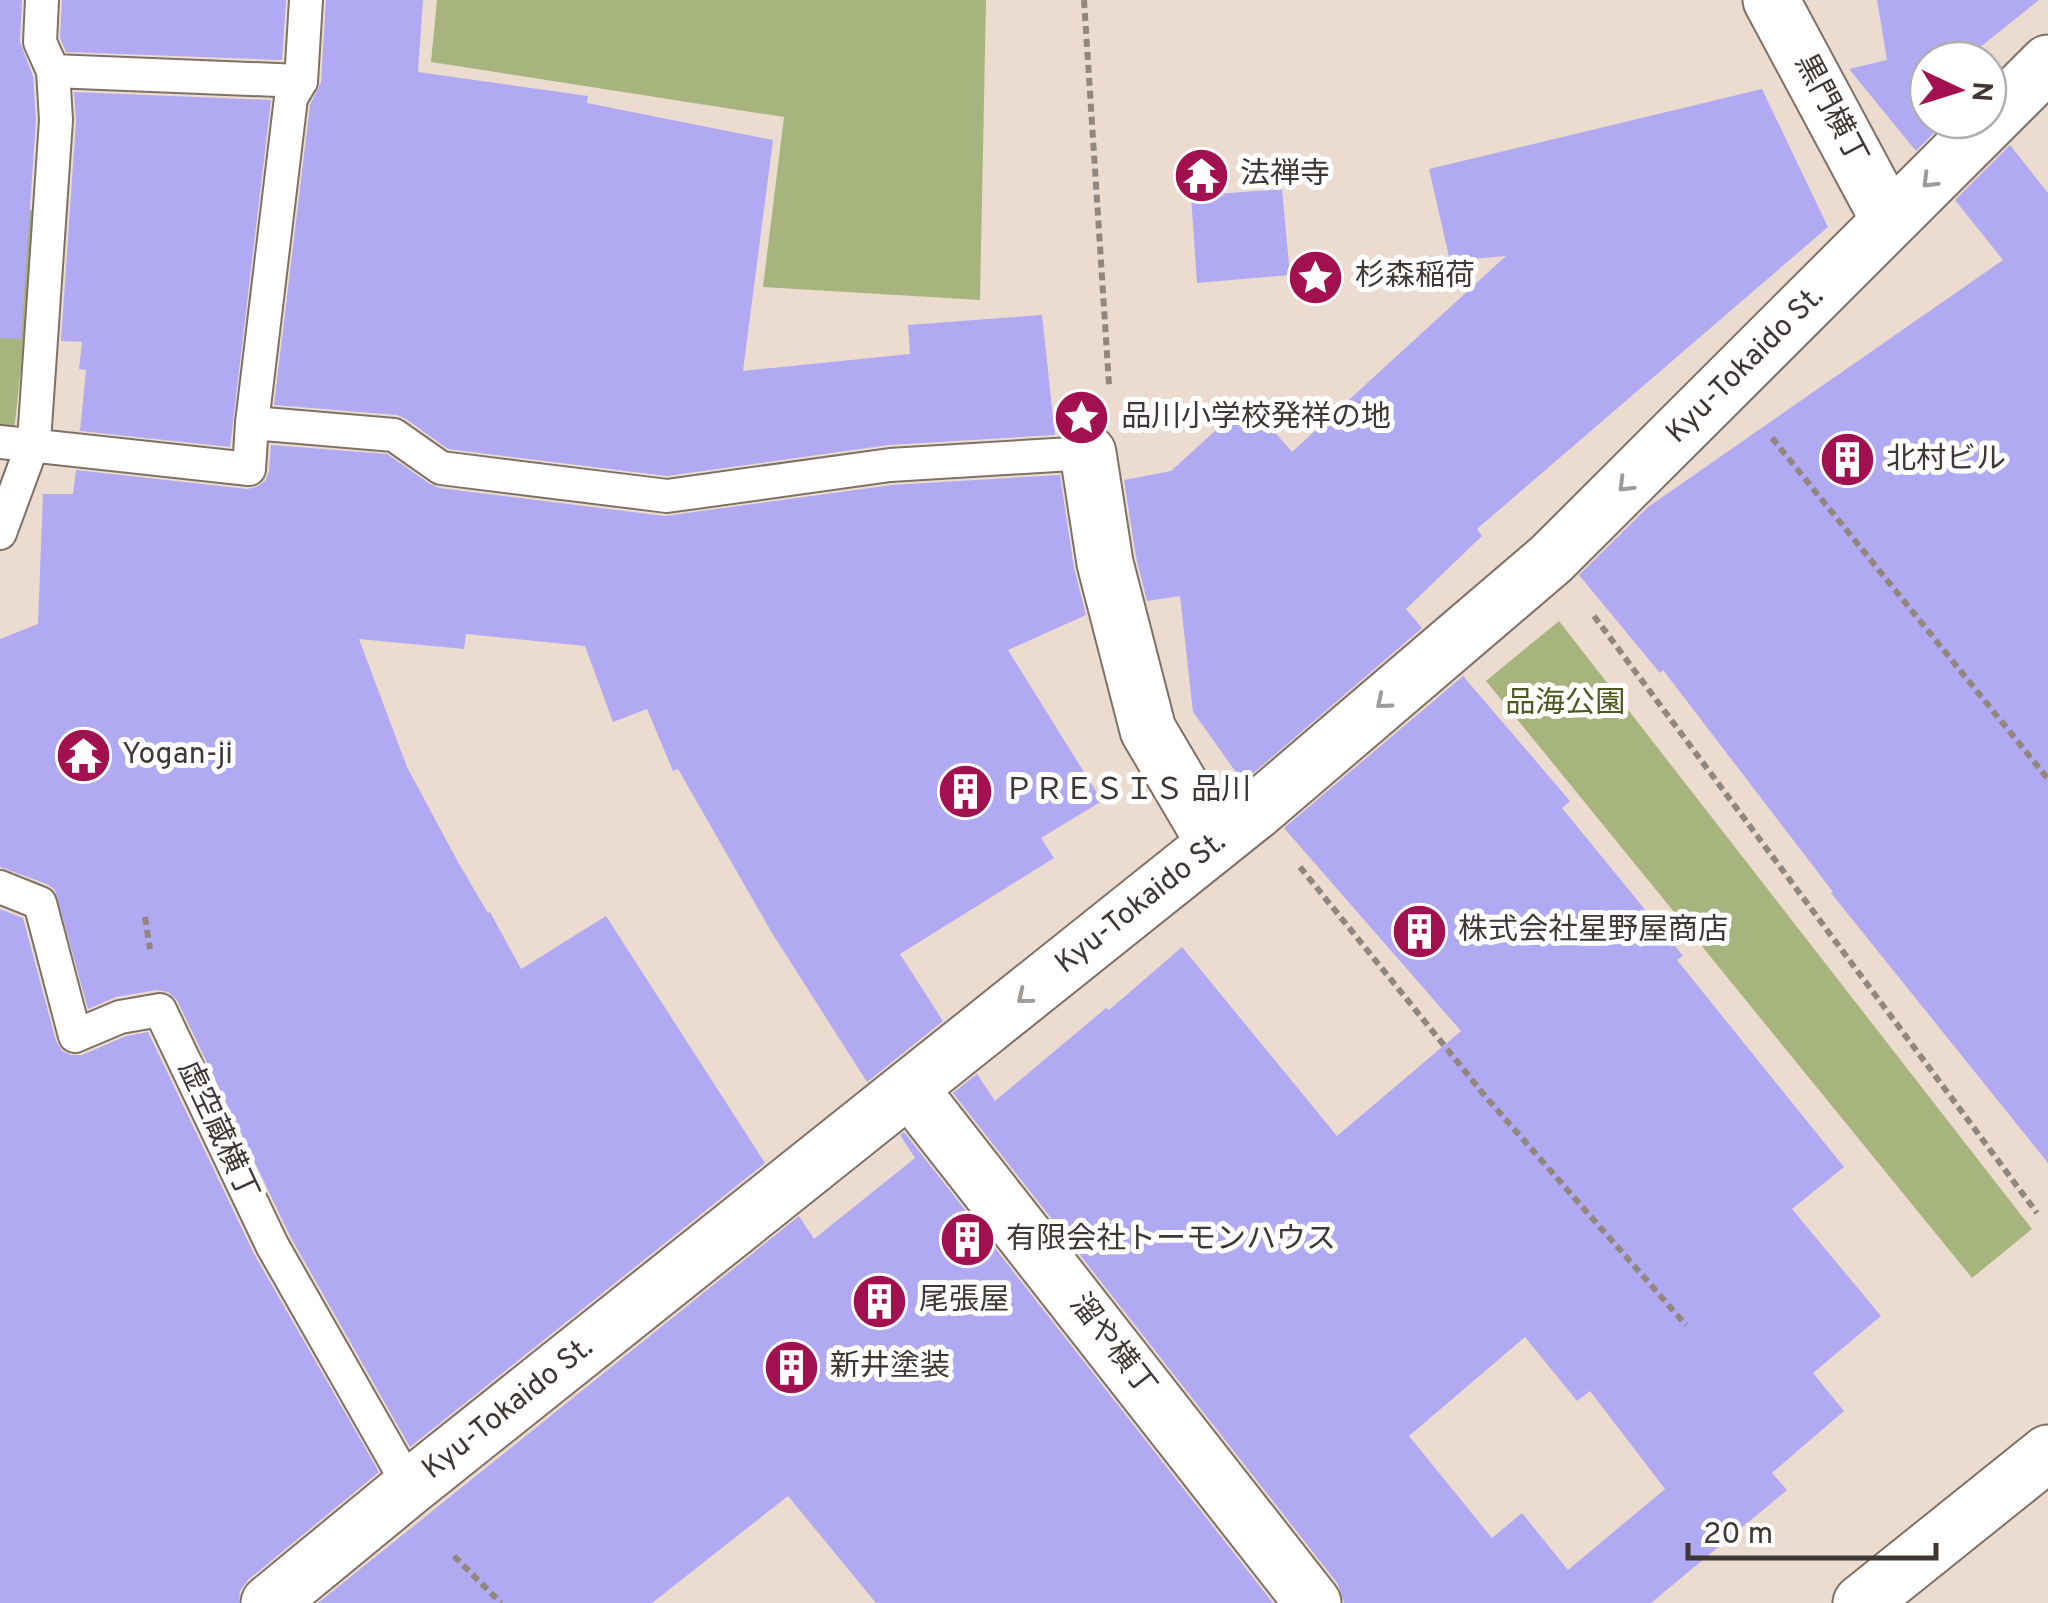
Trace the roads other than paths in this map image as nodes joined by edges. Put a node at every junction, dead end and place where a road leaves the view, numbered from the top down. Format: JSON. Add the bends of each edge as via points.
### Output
{"nodes":[{"id":1,"x":42,"y":0,"type":"edge"},
{"id":2,"x":306,"y":0,"type":"edge"},
{"id":3,"x":1771,"y":0,"type":"edge"},
{"id":4,"x":53,"y":70,"type":"junction"},
{"id":5,"x":2046,"y":70,"type":"edge"},
{"id":6,"x":301,"y":81,"type":"junction"},
{"id":7,"x":1889,"y":220,"type":"junction"},
{"id":8,"x":252,"y":423,"type":"junction"},
{"id":9,"x":16,"y":444,"type":"edge"},
{"id":10,"x":1088,"y":454,"type":"joint"},
{"id":11,"x":0,"y":533,"type":"edge"},
{"id":12,"x":1234,"y":827,"type":"junction"},
{"id":13,"x":0,"y":888,"type":"edge"},
{"id":14,"x":910,"y":1089,"type":"junction"},
{"id":15,"x":2048,"y":1453,"type":"edge"},
{"id":16,"x":410,"y":1487,"type":"junction"},
{"id":17,"x":269,"y":1603,"type":"edge"},
{"id":18,"x":1312,"y":1603,"type":"edge"},
{"id":19,"x":1861,"y":1603,"type":"edge"}],
"edges":[{"from":1,"to":4,"type":"lane","via":[[40,42]]},
{"from":2,"to":6,"type":"lane"},
{"from":3,"to":7,"type":"street","name":"黒門横丁"},
{"from":4,"to":6,"type":"lane"},
{"from":4,"to":9,"type":"lane","via":[[56,120]]},
{"from":5,"to":7,"type":"street","name":"Kyu-Tokaido St.","one_way":true},
{"from":6,"to":8,"type":"lane","via":[[291,98]]},
{"from":7,"to":12,"type":"street","name":"Kyu-Tokaido St.","one_way":true,"via":[[1551,559]]},
{"from":8,"to":9,"type":"lane","via":[[249,469]]},
{"from":8,"to":10,"type":"lane","via":[[394,435],[441,468],[667,496],[890,466]]},
{"from":9,"to":11,"type":"lane"},
{"from":10,"to":12,"type":"street","via":[[1104,564],[1148,730]]},
{"from":12,"to":14,"type":"street","name":"Kyu-Tokaido St.","one_way":true},
{"from":13,"to":16,"type":"lane","name":"虚空蔵横丁","via":[[40,903],[75,1036],[120,1017],[160,1010],[272,1245]]},
{"from":14,"to":16,"type":"street","name":"Kyu-Tokaido St."},
{"from":14,"to":18,"type":"street","name":"溜や横丁"},
{"from":15,"to":19,"type":"street"},
{"from":16,"to":17,"type":"street","name":"Kyu-Tokaido St."}]}
